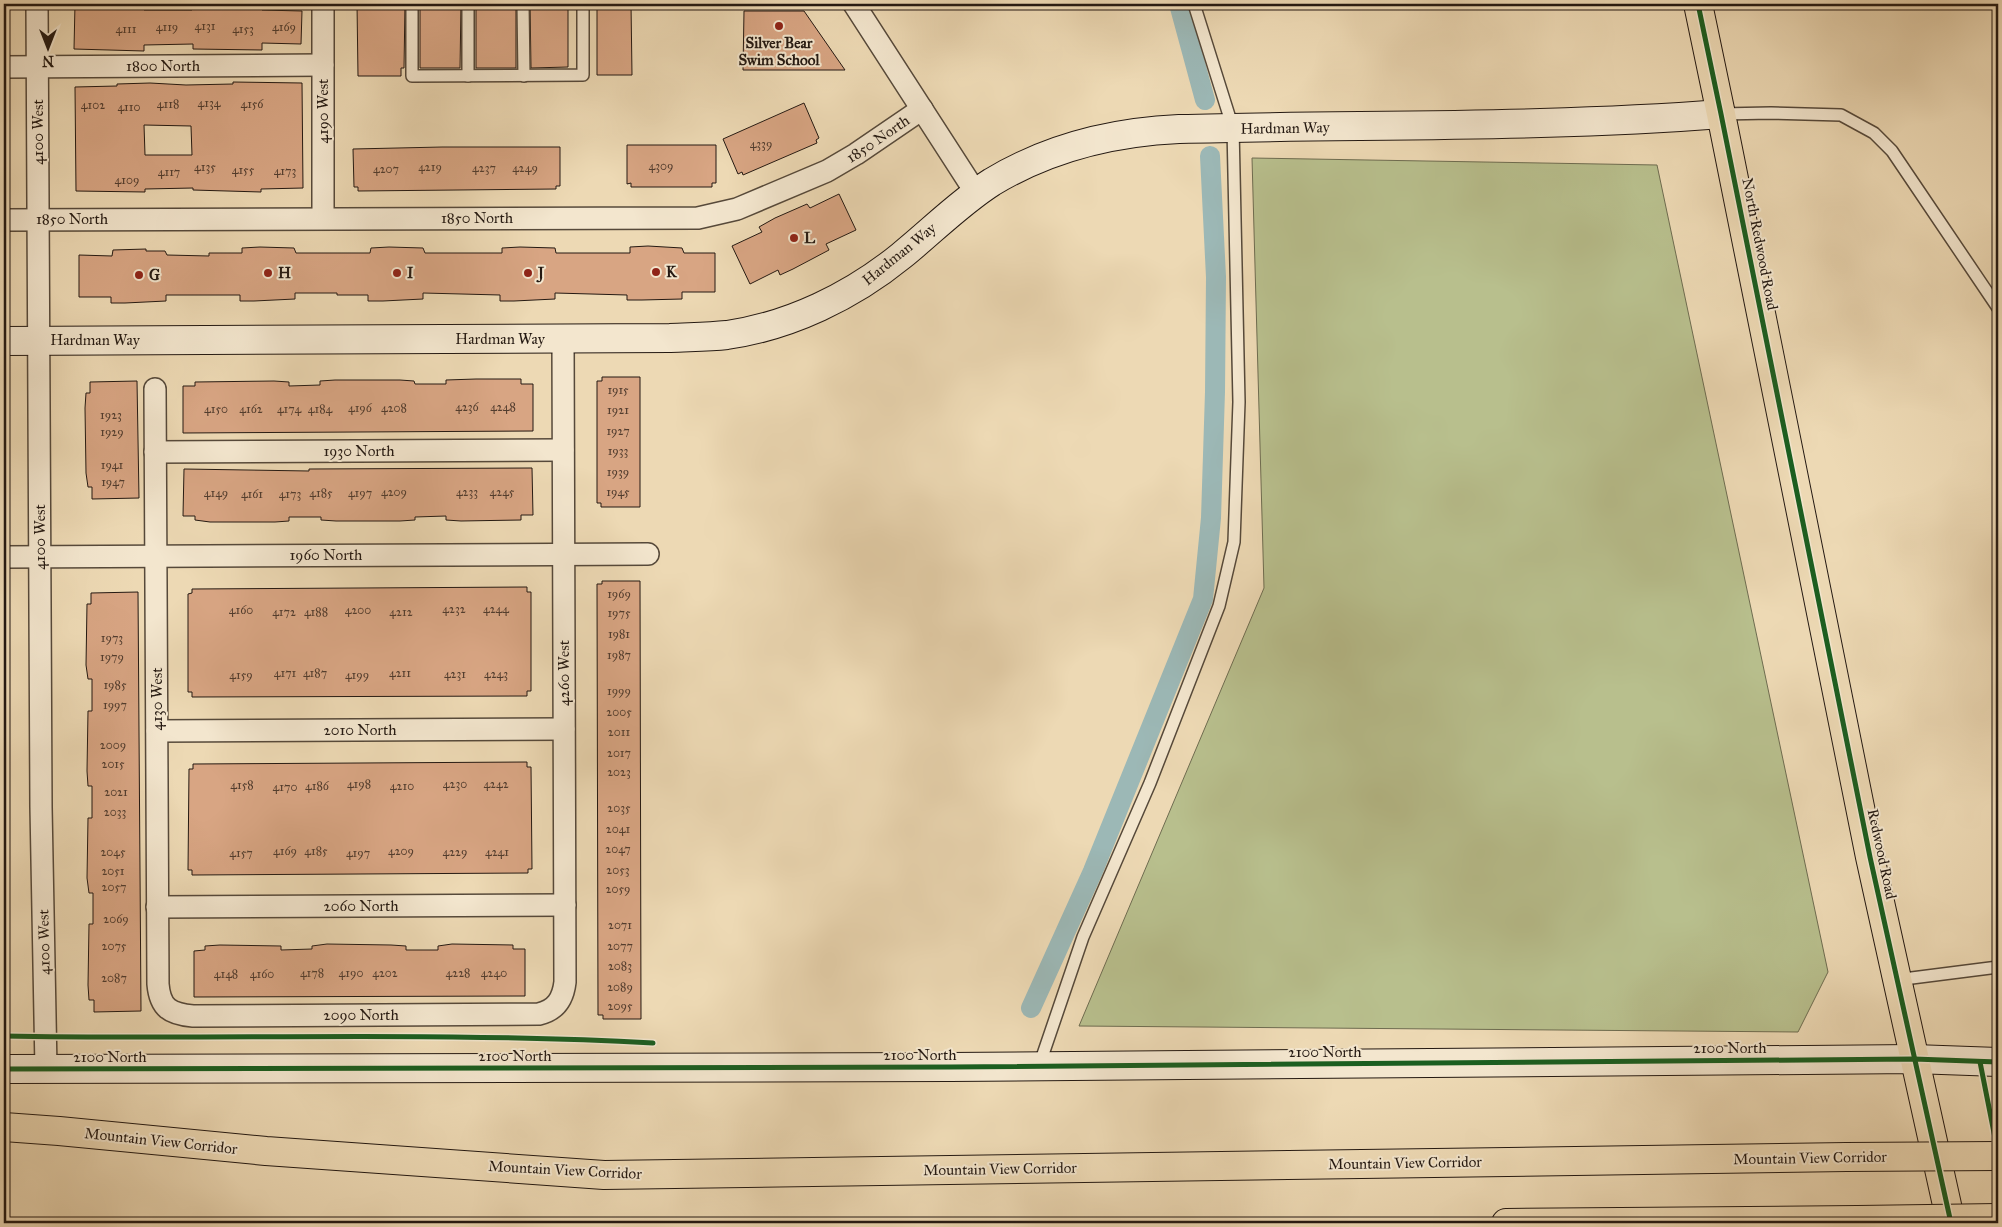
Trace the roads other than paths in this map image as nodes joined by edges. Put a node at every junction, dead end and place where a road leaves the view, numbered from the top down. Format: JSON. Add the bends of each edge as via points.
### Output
{"nodes":[{"id":1,"x":38,"y":4,"type":"edge"},
{"id":2,"x":323,"y":4,"type":"edge"},
{"id":3,"x":412,"y":4,"type":"edge"},
{"id":4,"x":468,"y":4,"type":"edge"},
{"id":5,"x":523,"y":4,"type":"edge"},
{"id":6,"x":582,"y":4,"type":"edge"},
{"id":7,"x":854,"y":4,"type":"edge"},
{"id":8,"x":1194,"y":4,"type":"edge"},
{"id":9,"x":1698,"y":4,"type":"edge"},
{"id":10,"x":323,"y":65,"type":"junction"},
{"id":11,"x":4,"y":67,"type":"edge"},
{"id":12,"x":38,"y":67,"type":"junction"},
{"id":13,"x":468,"y":76,"type":"junction"},
{"id":14,"x":524,"y":76,"type":"junction"},
{"id":15,"x":922,"y":109,"type":"junction"},
{"id":16,"x":1721,"y":114,"type":"junction"},
{"id":17,"x":1233,"y":128,"type":"junction"},
{"id":18,"x":976,"y":193,"type":"junction"},
{"id":19,"x":323,"y":218,"type":"junction"},
{"id":20,"x":38,"y":219,"type":"junction"},
{"id":21,"x":4,"y":220,"type":"edge"},
{"id":22,"x":1998,"y":308,"type":"edge"},
{"id":23,"x":563,"y":338,"type":"junction"},
{"id":24,"x":4,"y":341,"type":"edge"},
{"id":25,"x":39,"y":341,"type":"junction"},
{"id":26,"x":155,"y":389,"type":"dead end"},
{"id":27,"x":563,"y":450,"type":"junction"},
{"id":28,"x":156,"y":452,"type":"junction"},
{"id":29,"x":1797,"y":488,"type":"joint"},
{"id":30,"x":563,"y":554,"type":"junction"},
{"id":31,"x":648,"y":554,"type":"dead end"},
{"id":32,"x":156,"y":556,"type":"junction"},
{"id":33,"x":4,"y":557,"type":"edge"},
{"id":34,"x":40,"y":557,"type":"junction"},
{"id":35,"x":564,"y":729,"type":"junction"},
{"id":36,"x":157,"y":731,"type":"junction"},
{"id":37,"x":564,"y":905,"type":"junction"},
{"id":38,"x":157,"y":907,"type":"junction"},
{"id":39,"x":1998,"y":968,"type":"edge"},
{"id":40,"x":1896,"y":980,"type":"junction"},
{"id":41,"x":556,"y":1006,"type":"joint"},
{"id":42,"x":165,"y":1007,"type":"joint"},
{"id":43,"x":1914,"y":1059,"type":"junction"},
{"id":44,"x":1998,"y":1062,"type":"edge"},
{"id":45,"x":1039,"y":1066,"type":"junction"},
{"id":46,"x":4,"y":1069,"type":"edge"},
{"id":47,"x":46,"y":1069,"type":"junction"},
{"id":48,"x":4,"y":1127,"type":"edge"},
{"id":49,"x":1998,"y":1156,"type":"edge"},
{"id":50,"x":1998,"y":1218,"type":"edge"},
{"id":51,"x":1506,"y":1223,"type":"edge"},
{"id":52,"x":1951,"y":1223,"type":"edge"}],
"edges":[{"from":1,"to":12,"type":"street","name":"4100 West"},
{"from":2,"to":10,"type":"street","name":"4190 West"},
{"from":3,"to":13,"type":"lane","via":[[412,76]]},
{"from":4,"to":13,"type":"lane"},
{"from":5,"to":14,"type":"lane"},
{"from":6,"to":14,"type":"lane","via":[[583,76]]},
{"from":7,"to":15,"type":"street"},
{"from":8,"to":17,"type":"lane"},
{"from":9,"to":16,"type":"main road","name":"North Redwood Road"},
{"from":10,"to":12,"type":"street","name":"1800 North"},
{"from":10,"to":19,"type":"street","name":"4190 West"},
{"from":11,"to":12,"type":"street","name":"1800 North"},
{"from":12,"to":20,"type":"street","name":"4100 West"},
{"from":13,"to":14,"type":"lane"},
{"from":15,"to":18,"type":"street"},
{"from":15,"to":19,"type":"street","name":"1850 North","via":[[827,171],[737,209],[710,216]]},
{"from":16,"to":17,"type":"main road","name":"Hardman Way","via":[[1526,124]]},
{"from":16,"to":22,"type":"lane","via":[[1841,115],[1874,133],[1892,151]]},
{"from":16,"to":29,"type":"main road","name":"North Redwood Road"},
{"from":17,"to":18,"type":"main road","name":"Hardman Way","via":[[1138,132],[1085,142],[1034,160]]},
{"from":17,"to":45,"type":"lane","via":[[1239,402],[1234,542],[1219,606],[1150,783],[1083,937]]},
{"from":18,"to":23,"type":"main road","name":"Hardman Way","via":[[902,256],[858,287],[782,321],[753,330],[703,337]]},
{"from":19,"to":20,"type":"street","name":"1850 North"},
{"from":20,"to":21,"type":"street","name":"1850 North"},
{"from":20,"to":25,"type":"street","name":"4100 West"},
{"from":23,"to":25,"type":"main road","name":"Hardman Way"},
{"from":23,"to":27,"type":"street","name":"4260 West"},
{"from":24,"to":25,"type":"main road","name":"Hardman Way"},
{"from":25,"to":34,"type":"street","name":"4100 West"},
{"from":26,"to":28,"type":"street","name":"4130 West"},
{"from":27,"to":28,"type":"street","name":"1930 North"},
{"from":27,"to":30,"type":"street","name":"4260 West"},
{"from":28,"to":32,"type":"street","name":"4130 West"},
{"from":29,"to":40,"type":"main road","name":"Redwood Road"},
{"from":30,"to":31,"type":"street","name":"1960 North"},
{"from":30,"to":32,"type":"street","name":"1960 North"},
{"from":30,"to":35,"type":"street","name":"4260 West"},
{"from":32,"to":34,"type":"street","name":"1960 North"},
{"from":32,"to":36,"type":"street","name":"4130 West"},
{"from":33,"to":34,"type":"street","name":"1960 North"},
{"from":34,"to":47,"type":"street","name":"4100 West"},
{"from":35,"to":36,"type":"street","name":"2010 North"},
{"from":35,"to":37,"type":"street","name":"4260 West"},
{"from":36,"to":38,"type":"street","name":"4130 West"},
{"from":37,"to":38,"type":"street","name":"2060 North"},
{"from":37,"to":41,"type":"street","name":"4260 West","via":[[564,990]]},
{"from":38,"to":42,"type":"street","name":"4130 West","via":[[158,984]]},
{"from":39,"to":40,"type":"lane"},
{"from":40,"to":43,"type":"main road","name":"Redwood Road"},
{"from":41,"to":42,"type":"street","name":"2090 North","via":[[548,1012],[529,1015],[202,1016],[178,1014]]},
{"from":43,"to":44,"type":"main road"},
{"from":43,"to":45,"type":"main road","name":"2100 North"},
{"from":43,"to":52,"type":"main road","name":"Redwood Road"},
{"from":45,"to":47,"type":"main road","name":"2100 North"},
{"from":46,"to":47,"type":"main road","name":"2100 North"},
{"from":48,"to":49,"type":"main road","name":"Mountain View Corridor","bridge":true,"via":[[266,1151],[604,1175]]},
{"from":50,"to":51,"type":"main road","bridge":true}]}
